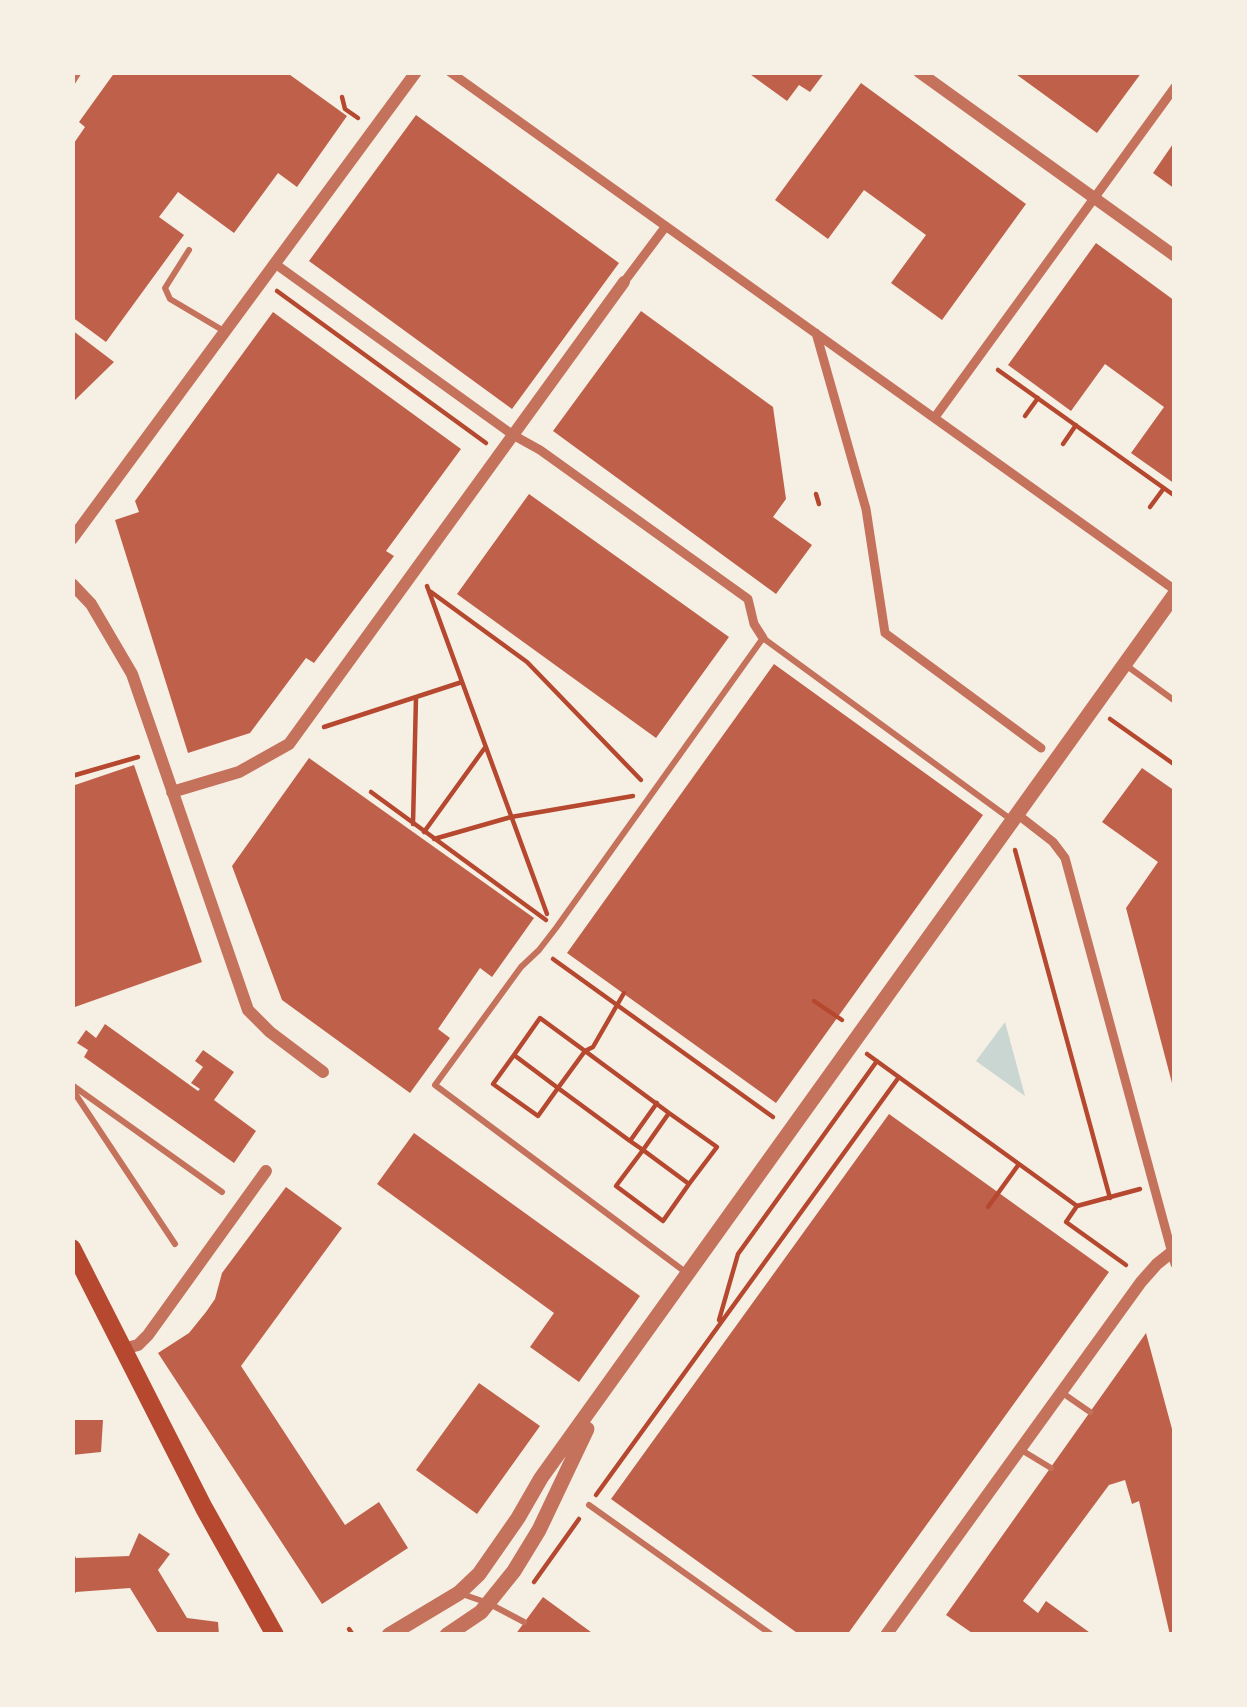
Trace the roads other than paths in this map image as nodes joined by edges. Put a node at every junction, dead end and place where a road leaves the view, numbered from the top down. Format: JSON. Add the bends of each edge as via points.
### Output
{"nodes":[{"id":1,"x":80,"y":72,"type":"edge"},
{"id":2,"x":416,"y":72,"type":"edge"},
{"id":3,"x":450,"y":72,"type":"edge"},
{"id":4,"x":919,"y":72,"type":"edge"},
{"id":5,"x":72,"y":82,"type":"edge"},
{"id":6,"x":1175,"y":87,"type":"edge"},
{"id":7,"x":1096,"y":198,"type":"junction"},
{"id":8,"x":665,"y":226,"type":"junction"},
{"id":9,"x":190,"y":250,"type":"dead end"},
{"id":10,"x":1175,"y":256,"type":"edge"},
{"id":11,"x":274,"y":263,"type":"junction"},
{"id":12,"x":624,"y":282,"type":"joint"},
{"id":13,"x":224,"y":331,"type":"junction"},
{"id":14,"x":815,"y":333,"type":"junction"},
{"id":15,"x":935,"y":417,"type":"junction"},
{"id":16,"x":513,"y":435,"type":"junction"},
{"id":17,"x":72,"y":539,"type":"edge"},
{"id":18,"x":72,"y":584,"type":"edge"},
{"id":19,"x":1175,"y":592,"type":"edge"},
{"id":20,"x":763,"y":638,"type":"junction"},
{"id":21,"x":1124,"y":664,"type":"junction"},
{"id":22,"x":1175,"y":700,"type":"edge"},
{"id":23,"x":1041,"y":748,"type":"dead end"},
{"id":24,"x":172,"y":792,"type":"junction"},
{"id":25,"x":1014,"y":817,"type":"junction"},
{"id":26,"x":323,"y":1072,"type":"dead end"},
{"id":27,"x":72,"y":1087,"type":"edge"},
{"id":28,"x":266,"y":1172,"type":"dead end"},
{"id":29,"x":222,"y":1192,"type":"dead end"},
{"id":30,"x":176,"y":1244,"type":"dead end"},
{"id":31,"x":72,"y":1248,"type":"edge"},
{"id":32,"x":1173,"y":1258,"type":"edge"},
{"id":33,"x":688,"y":1274,"type":"junction"},
{"id":34,"x":79,"y":1281,"type":"edge"},
{"id":35,"x":123,"y":1349,"type":"junction"},
{"id":36,"x":610,"y":1383,"type":"junction"},
{"id":37,"x":1061,"y":1392,"type":"junction"},
{"id":38,"x":1090,"y":1412,"type":"dead end"},
{"id":39,"x":1020,"y":1449,"type":"junction"},
{"id":40,"x":1051,"y":1468,"type":"dead end"},
{"id":41,"x":589,"y":1505,"type":"road end"},
{"id":42,"x":459,"y":1593,"type":"junction"},
{"id":43,"x":488,"y":1603,"type":"junction"},
{"id":44,"x":524,"y":1622,"type":"dead end"},
{"id":45,"x":275,"y":1635,"type":"edge"},
{"id":46,"x":389,"y":1635,"type":"edge"},
{"id":47,"x":447,"y":1635,"type":"edge"},
{"id":48,"x":772,"y":1635,"type":"edge"},
{"id":49,"x":886,"y":1635,"type":"edge"}],
"edges":[{"from":1,"to":5,"type":"lane"},
{"from":2,"to":11,"type":"street"},
{"from":3,"to":8,"type":"street"},
{"from":4,"to":7,"type":"street"},
{"from":6,"to":7,"type":"street"},
{"from":7,"to":10,"type":"street"},
{"from":7,"to":15,"type":"street"},
{"from":8,"to":12,"type":"street"},
{"from":8,"to":14,"type":"street"},
{"from":9,"to":13,"type":"lane","via":[[165,287],[170,299]]},
{"from":11,"to":13,"type":"street"},
{"from":11,"to":16,"type":"street"},
{"from":12,"to":16,"type":"street"},
{"from":13,"to":17,"type":"street"},
{"from":14,"to":15,"type":"street"},
{"from":14,"to":23,"type":"street","via":[[866,509],[885,633]]},
{"from":15,"to":19,"type":"street"},
{"from":16,"to":20,"type":"street","via":[[748,599]]},
{"from":16,"to":24,"type":"street","via":[[289,744],[239,772]]},
{"from":18,"to":24,"type":"street","via":[[132,674]]},
{"from":19,"to":21,"type":"street"},
{"from":20,"to":25,"type":"lane"},
{"from":20,"to":33,"type":"lane","via":[[435,1085]]},
{"from":21,"to":22,"type":"lane"},
{"from":21,"to":25,"type":"street"},
{"from":24,"to":26,"type":"street","via":[[248,1010]]},
{"from":25,"to":32,"type":"street","via":[[1065,859]]},
{"from":25,"to":33,"type":"street"},
{"from":27,"to":29,"type":"lane"},
{"from":27,"to":30,"type":"lane"},
{"from":28,"to":35,"type":"street","via":[[148,1335]]},
{"from":31,"to":34,"type":"main road"},
{"from":32,"to":37,"type":"street","via":[[1156,1264]]},
{"from":33,"to":36,"type":"street"},
{"from":34,"to":35,"type":"main road"},
{"from":35,"to":45,"type":"main road"},
{"from":36,"to":42,"type":"street"},
{"from":36,"to":43,"type":"street","via":[[539,1530]]},
{"from":37,"to":38,"type":"lane"},
{"from":37,"to":39,"type":"street"},
{"from":39,"to":40,"type":"lane"},
{"from":39,"to":49,"type":"street"},
{"from":41,"to":48,"type":"lane"},
{"from":42,"to":43,"type":"lane"},
{"from":42,"to":46,"type":"street"},
{"from":43,"to":44,"type":"lane"},
{"from":43,"to":47,"type":"street"}]}
